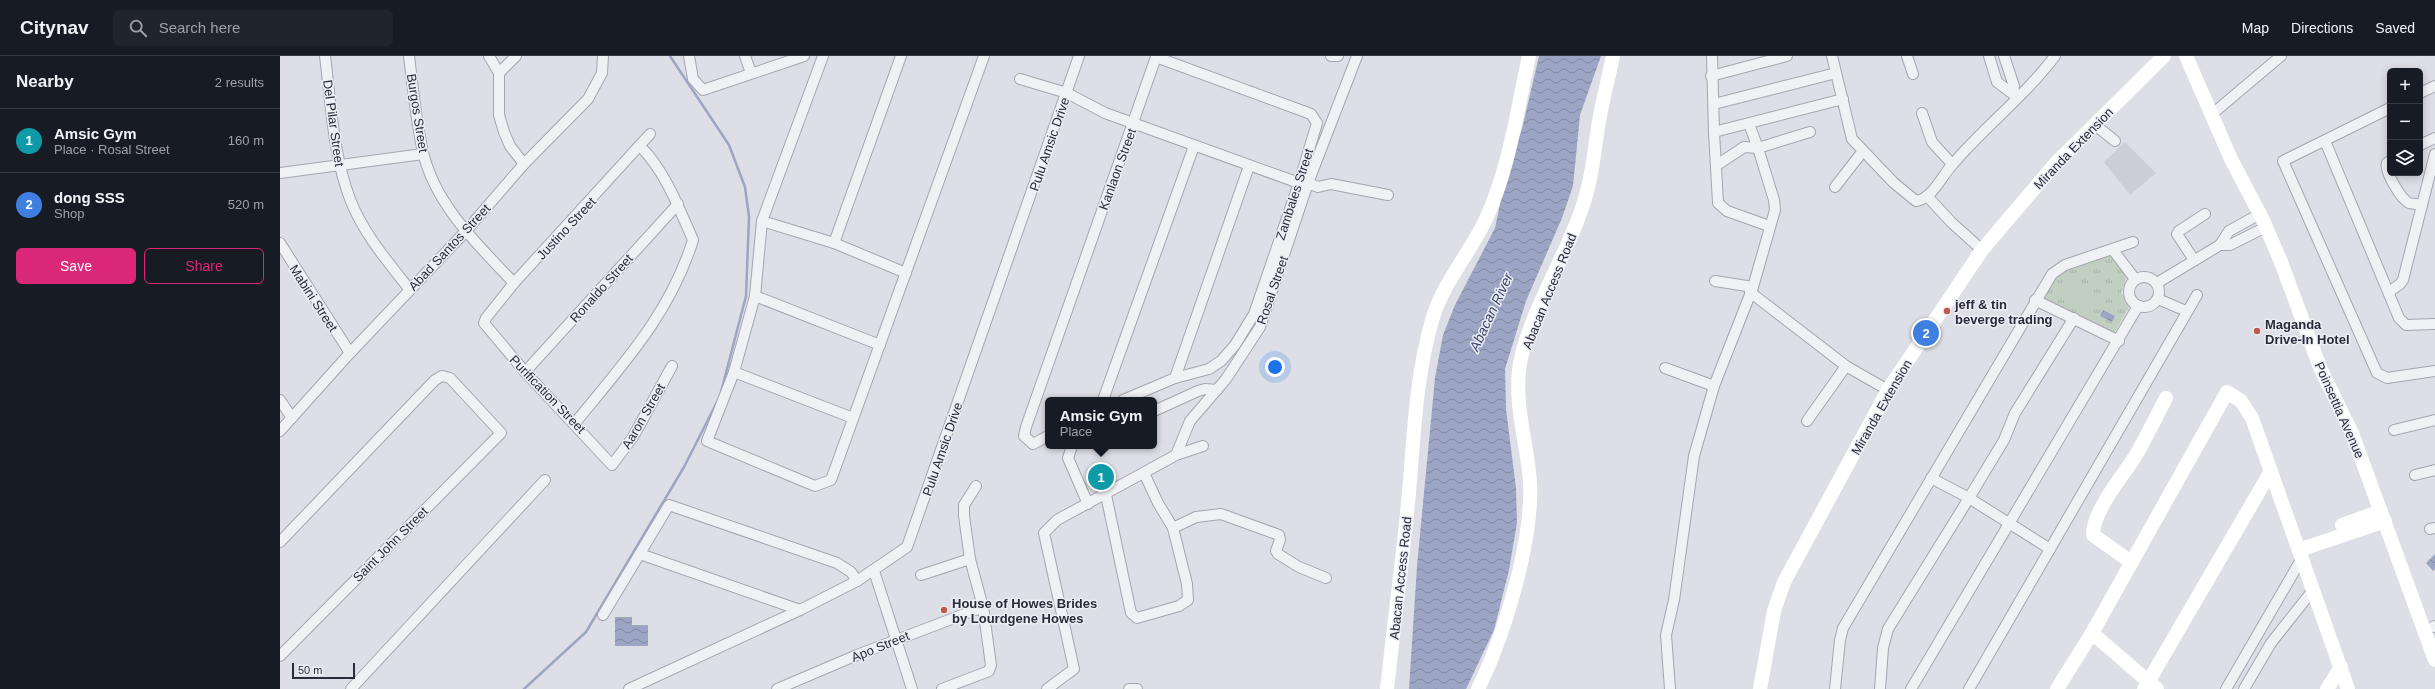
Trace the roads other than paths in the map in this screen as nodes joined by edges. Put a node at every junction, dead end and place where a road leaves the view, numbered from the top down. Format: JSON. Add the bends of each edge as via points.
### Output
{"nodes":[{"id":1,"x":325,"y":56,"type":"edge"},
{"id":2,"x":409,"y":56,"type":"edge"},
{"id":3,"x":489,"y":56,"type":"edge"},
{"id":4,"x":516,"y":56,"type":"edge"},
{"id":5,"x":603,"y":56,"type":"edge"},
{"id":6,"x":688,"y":56,"type":"edge"},
{"id":7,"x":745,"y":56,"type":"edge"},
{"id":8,"x":804,"y":56,"type":"edge"},
{"id":9,"x":823,"y":56,"type":"edge"},
{"id":10,"x":901,"y":56,"type":"edge"},
{"id":11,"x":984,"y":56,"type":"edge"},
{"id":12,"x":1079,"y":56,"type":"edge"},
{"id":13,"x":1331,"y":56,"type":"edge"},
{"id":14,"x":1338,"y":56,"type":"edge"},
{"id":15,"x":1357,"y":56,"type":"edge"},
{"id":16,"x":1529,"y":56,"type":"edge"},
{"id":17,"x":1613,"y":56,"type":"edge"},
{"id":18,"x":1712,"y":56,"type":"edge"},
{"id":19,"x":1787,"y":56,"type":"edge"},
{"id":20,"x":1832,"y":56,"type":"edge"},
{"id":21,"x":1907,"y":56,"type":"edge"},
{"id":22,"x":1989,"y":56,"type":"edge"},
{"id":23,"x":2004,"y":56,"type":"edge"},
{"id":24,"x":2055,"y":56,"type":"edge"},
{"id":25,"x":2164,"y":56,"type":"edge"},
{"id":26,"x":2186,"y":56,"type":"edge"},
{"id":27,"x":2281,"y":56,"type":"edge"},
{"id":28,"x":498,"y":73,"type":"junction"},
{"id":29,"x":751,"y":73,"type":"junction"},
{"id":30,"x":1836,"y":73,"type":"junction"},
{"id":31,"x":1913,"y":74,"type":"dead end"},
{"id":32,"x":1711,"y":76,"type":"junction"},
{"id":33,"x":1020,"y":79,"type":"dead end"},
{"id":34,"x":2435,"y":86,"type":"edge"},
{"id":35,"x":2423,"y":92,"type":"edge"},
{"id":36,"x":1067,"y":93,"type":"junction"},
{"id":37,"x":2015,"y":96,"type":"junction"},
{"id":38,"x":1843,"y":99,"type":"junction"},
{"id":39,"x":1714,"y":104,"type":"junction"},
{"id":40,"x":2387,"y":110,"type":"edge"},
{"id":41,"x":1922,"y":113,"type":"dead end"},
{"id":42,"x":2211,"y":115,"type":"junction"},
{"id":43,"x":1317,"y":122,"type":"joint"},
{"id":44,"x":1133,"y":123,"type":"junction"},
{"id":45,"x":1749,"y":124,"type":"junction"},
{"id":46,"x":2095,"y":125,"type":"junction"},
{"id":47,"x":1714,"y":132,"type":"junction"},
{"id":48,"x":1810,"y":132,"type":"dead end"},
{"id":49,"x":650,"y":134,"type":"dead end"},
{"id":50,"x":2435,"y":138,"type":"edge"},
{"id":51,"x":2115,"y":141,"type":"dead end"},
{"id":52,"x":2325,"y":141,"type":"junction"},
{"id":53,"x":2423,"y":144,"type":"edge"},
{"id":54,"x":641,"y":146,"type":"junction"},
{"id":55,"x":1194,"y":146,"type":"junction"},
{"id":56,"x":1758,"y":148,"type":"junction"},
{"id":57,"x":1863,"y":151,"type":"junction"},
{"id":58,"x":423,"y":154,"type":"junction"},
{"id":59,"x":2435,"y":154,"type":"edge"},
{"id":60,"x":524,"y":164,"type":"junction"},
{"id":61,"x":1952,"y":164,"type":"junction"},
{"id":62,"x":339,"y":165,"type":"junction"},
{"id":63,"x":1717,"y":165,"type":"junction"},
{"id":64,"x":1249,"y":166,"type":"junction"},
{"id":65,"x":280,"y":173,"type":"edge"},
{"id":66,"x":2390,"y":176,"type":"edge"},
{"id":67,"x":1303,"y":183,"type":"junction"},
{"id":68,"x":1835,"y":187,"type":"dead end"},
{"id":69,"x":1388,"y":195,"type":"dead end"},
{"id":70,"x":1927,"y":196,"type":"junction"},
{"id":71,"x":678,"y":204,"type":"junction"},
{"id":72,"x":2422,"y":205,"type":"junction"},
{"id":73,"x":2205,"y":214,"type":"dead end"},
{"id":74,"x":2260,"y":214,"type":"junction"},
{"id":75,"x":762,"y":221,"type":"junction"},
{"id":76,"x":1769,"y":226,"type":"junction"},
{"id":77,"x":2266,"y":226,"type":"junction"},
{"id":78,"x":466,"y":231,"type":"junction"},
{"id":79,"x":2133,"y":242,"type":"dead end"},
{"id":80,"x":834,"y":243,"type":"junction"},
{"id":81,"x":2220,"y":245,"type":"junction"},
{"id":82,"x":280,"y":247,"type":"edge"},
{"id":83,"x":1982,"y":250,"type":"junction"},
{"id":84,"x":2113,"y":250,"type":"junction"},
{"id":85,"x":2194,"y":260,"type":"junction"},
{"id":86,"x":906,"y":273,"type":"junction"},
{"id":87,"x":2135,"y":279,"type":"junction"},
{"id":88,"x":1715,"y":281,"type":"dead end"},
{"id":89,"x":514,"y":283,"type":"junction"},
{"id":90,"x":2157,"y":283,"type":"junction"},
{"id":91,"x":410,"y":290,"type":"junction"},
{"id":92,"x":1752,"y":290,"type":"junction"},
{"id":93,"x":2389,"y":292,"type":"junction"},
{"id":94,"x":2197,"y":295,"type":"dead end"},
{"id":95,"x":755,"y":296,"type":"junction"},
{"id":96,"x":2158,"y":299,"type":"junction"},
{"id":97,"x":2035,"y":300,"type":"junction"},
{"id":98,"x":2138,"y":306,"type":"junction"},
{"id":99,"x":2186,"y":310,"type":"junction"},
{"id":100,"x":2074,"y":318,"type":"junction"},
{"id":101,"x":484,"y":323,"type":"joint"},
{"id":102,"x":2435,"y":324,"type":"edge"},
{"id":103,"x":2118,"y":341,"type":"junction"},
{"id":104,"x":880,"y":345,"type":"junction"},
{"id":105,"x":350,"y":353,"type":"junction"},
{"id":106,"x":672,"y":366,"type":"dead end"},
{"id":107,"x":1846,"y":366,"type":"junction"},
{"id":108,"x":1665,"y":368,"type":"dead end"},
{"id":109,"x":2435,"y":371,"type":"edge"},
{"id":110,"x":524,"y":372,"type":"junction"},
{"id":111,"x":734,"y":372,"type":"junction"},
{"id":112,"x":1175,"y":378,"type":"junction"},
{"id":113,"x":1714,"y":386,"type":"junction"},
{"id":114,"x":1217,"y":390,"type":"junction"},
{"id":115,"x":1888,"y":390,"type":"junction"},
{"id":116,"x":1104,"y":397,"type":"edge"},
{"id":117,"x":1130,"y":397,"type":"edge"},
{"id":118,"x":2166,"y":398,"type":"dead end"},
{"id":119,"x":280,"y":400,"type":"edge"},
{"id":120,"x":1157,"y":410,"type":"edge"},
{"id":121,"x":292,"y":418,"type":"junction"},
{"id":122,"x":853,"y":418,"type":"junction"},
{"id":123,"x":2435,"y":420,"type":"edge"},
{"id":124,"x":1807,"y":421,"type":"dead end"},
{"id":125,"x":575,"y":423,"type":"junction"},
{"id":126,"x":2394,"y":430,"type":"dead end"},
{"id":127,"x":280,"y":431,"type":"edge"},
{"id":128,"x":1045,"y":438,"type":"edge"},
{"id":129,"x":1203,"y":446,"type":"dead end"},
{"id":130,"x":1071,"y":449,"type":"edge"},
{"id":131,"x":1176,"y":455,"type":"junction"},
{"id":132,"x":612,"y":465,"type":"joint"},
{"id":133,"x":2435,"y":470,"type":"edge"},
{"id":134,"x":2271,"y":471,"type":"junction"},
{"id":135,"x":1144,"y":473,"type":"junction"},
{"id":136,"x":2415,"y":475,"type":"dead end"},
{"id":137,"x":1931,"y":478,"type":"junction"},
{"id":138,"x":545,"y":480,"type":"dead end"},
{"id":139,"x":976,"y":486,"type":"dead end"},
{"id":140,"x":1106,"y":495,"type":"junction"},
{"id":141,"x":1969,"y":498,"type":"junction"},
{"id":142,"x":1088,"y":504,"type":"junction"},
{"id":143,"x":2383,"y":516,"type":"junction"},
{"id":144,"x":2010,"y":524,"type":"junction"},
{"id":145,"x":1173,"y":528,"type":"junction"},
{"id":146,"x":280,"y":542,"type":"edge"},
{"id":147,"x":2050,"y":549,"type":"junction"},
{"id":148,"x":2299,"y":550,"type":"junction"},
{"id":149,"x":640,"y":554,"type":"junction"},
{"id":150,"x":970,"y":559,"type":"junction"},
{"id":151,"x":2131,"y":562,"type":"junction"},
{"id":152,"x":874,"y":571,"type":"junction"},
{"id":153,"x":921,"y":575,"type":"dead end"},
{"id":154,"x":1326,"y":578,"type":"dead end"},
{"id":155,"x":857,"y":581,"type":"junction"},
{"id":156,"x":2313,"y":590,"type":"junction"},
{"id":157,"x":983,"y":607,"type":"junction"},
{"id":158,"x":800,"y":610,"type":"junction"},
{"id":159,"x":603,"y":615,"type":"dead end"},
{"id":160,"x":2430,"y":628,"type":"edge"},
{"id":161,"x":2092,"y":633,"type":"junction"},
{"id":162,"x":897,"y":640,"type":"junction"},
{"id":163,"x":280,"y":656,"type":"edge"},
{"id":164,"x":2435,"y":660,"type":"edge"},
{"id":165,"x":2340,"y":667,"type":"junction"},
{"id":166,"x":2150,"y":687,"type":"edge"},
{"id":167,"x":351,"y":689,"type":"edge"},
{"id":168,"x":629,"y":689,"type":"edge"},
{"id":169,"x":777,"y":689,"type":"edge"},
{"id":170,"x":912,"y":689,"type":"edge"},
{"id":171,"x":942,"y":689,"type":"edge"},
{"id":172,"x":1047,"y":689,"type":"edge"},
{"id":173,"x":1129,"y":689,"type":"edge"},
{"id":174,"x":1137,"y":689,"type":"edge"},
{"id":175,"x":1388,"y":689,"type":"edge"},
{"id":176,"x":1478,"y":689,"type":"edge"},
{"id":177,"x":1670,"y":689,"type":"edge"},
{"id":178,"x":1760,"y":689,"type":"edge"},
{"id":179,"x":1835,"y":689,"type":"edge"},
{"id":180,"x":1880,"y":689,"type":"edge"},
{"id":181,"x":1911,"y":689,"type":"edge"},
{"id":182,"x":1969,"y":689,"type":"edge"},
{"id":183,"x":2057,"y":689,"type":"edge"},
{"id":184,"x":2226,"y":689,"type":"edge"},
{"id":185,"x":2244,"y":689,"type":"edge"},
{"id":186,"x":2327,"y":689,"type":"edge"},
{"id":187,"x":2348,"y":689,"type":"edge"}],
"edges":[{"from":1,"to":62,"type":"street","name":"Del Pilar Street"},
{"from":2,"to":58,"type":"street","name":"Burgos Street"},
{"from":3,"to":28,"type":"street"},
{"from":4,"to":28,"type":"street"},
{"from":5,"to":60,"type":"street","name":"Abad Santos Street","via":[[602,73],[588,99]]},
{"from":6,"to":29,"type":"street","via":[[693,79],[703,90]]},
{"from":7,"to":29,"type":"street"},
{"from":8,"to":29,"type":"street"},
{"from":9,"to":75,"type":"street"},
{"from":10,"to":80,"type":"street"},
{"from":11,"to":86,"type":"street"},
{"from":12,"to":36,"type":"street","name":"Pulu Amsic Drive"},
{"from":13,"to":14,"type":"street"},
{"from":15,"to":67,"type":"street","name":"Rosal Street"},
{"from":16,"to":175,"type":"street","name":"Abacan Access Road","via":[[1504,166],[1488,213],[1446,288],[1429,334],[1416,404]]},
{"from":17,"to":176,"type":"street","name":"Abacan Access Road","via":[[1582,211],[1532,326],[1522,357],[1518,397],[1530,484],[1526,522],[1506,620],[1494,655]]},
{"from":18,"to":32,"type":"street"},
{"from":19,"to":32,"type":"street"},
{"from":20,"to":30,"type":"street"},
{"from":21,"to":31,"type":"street"},
{"from":22,"to":37,"type":"street","via":[[1997,82]]},
{"from":23,"to":37,"type":"street"},
{"from":24,"to":37,"type":"street"},
{"from":25,"to":46,"type":"street","name":"Miranda Extension"},
{"from":26,"to":42,"type":"street","name":"Poinsettia Avenue"},
{"from":27,"to":42,"type":"street"},
{"from":28,"to":60,"type":"street","via":[[500,115],[504,132],[510,146]]},
{"from":30,"to":38,"type":"street"},
{"from":30,"to":39,"type":"street"},
{"from":32,"to":39,"type":"street"},
{"from":33,"to":36,"type":"street"},
{"from":34,"to":35,"type":"street"},
{"from":36,"to":44,"type":"street","via":[[1105,113]]},
{"from":36,"to":152,"type":"street","name":"Pulu Amsic Drive","via":[[910,541],[904,551]]},
{"from":37,"to":61,"type":"street"},
{"from":38,"to":45,"type":"street"},
{"from":38,"to":57,"type":"street","via":[[1852,139]]},
{"from":39,"to":47,"type":"street"},
{"from":40,"to":52,"type":"street"},
{"from":41,"to":61,"type":"street","via":[[1932,142]]},
{"from":42,"to":74,"type":"street","name":"Poinsettia Avenue"},
{"from":43,"to":44,"type":"street","name":"Kanlaon Street","via":[[1311,114],[1156,57]]},
{"from":43,"to":67,"type":"street","name":"Zambales Street"},
{"from":44,"to":55,"type":"street"},
{"from":44,"to":128,"type":"street","name":"Kanlaon Street","via":[[1027,422],[1024,436],[1033,444]]},
{"from":45,"to":47,"type":"street"},
{"from":45,"to":56,"type":"street"},
{"from":46,"to":51,"type":"street"},
{"from":46,"to":83,"type":"street","name":"Miranda Extension","via":[[2055,164]]},
{"from":47,"to":63,"type":"street"},
{"from":48,"to":56,"type":"street"},
{"from":49,"to":54,"type":"street","name":"Justino Street"},
{"from":50,"to":53,"type":"street"},
{"from":52,"to":93,"type":"street"},
{"from":52,"to":109,"type":"street","via":[[2283,161],[2374,367],[2381,377],[2387,378]]},
{"from":54,"to":71,"type":"street","via":[[659,168]]},
{"from":54,"to":89,"type":"street","name":"Justino Street"},
{"from":55,"to":64,"type":"street"},
{"from":55,"to":116,"type":"street"},
{"from":56,"to":63,"type":"street","via":[[1744,147]]},
{"from":56,"to":76,"type":"street","via":[[1774,200],[1775,210]]},
{"from":57,"to":68,"type":"street"},
{"from":57,"to":70,"type":"street","via":[[1916,201]]},
{"from":58,"to":62,"type":"street"},
{"from":58,"to":78,"type":"street","name":"Burgos Street","via":[[435,183]]},
{"from":59,"to":72,"type":"street"},
{"from":60,"to":78,"type":"street","name":"Abad Santos Street"},
{"from":61,"to":70,"type":"street"},
{"from":62,"to":65,"type":"street"},
{"from":62,"to":91,"type":"street","name":"Del Pilar Street","via":[[350,200],[368,233]]},
{"from":63,"to":76,"type":"street","via":[[1718,203],[1727,211]]},
{"from":64,"to":67,"type":"street"},
{"from":64,"to":112,"type":"street"},
{"from":66,"to":72,"type":"street","via":[[2399,193],[2410,203]]},
{"from":67,"to":69,"type":"street","via":[[1318,187],[1331,184]]},
{"from":67,"to":112,"type":"street","name":"Zambales Street","via":[[1254,314],[1235,345],[1221,361],[1209,369]]},
{"from":67,"to":114,"type":"street","name":"Rosal Street","via":[[1260,327]]},
{"from":70,"to":83,"type":"street"},
{"from":71,"to":110,"type":"street","name":"Ronaldo Street"},
{"from":71,"to":125,"type":"street","via":[[693,240],[672,296],[644,338]]},
{"from":72,"to":93,"type":"street","via":[[2403,280]]},
{"from":73,"to":85,"type":"street","via":[[2177,234]]},
{"from":74,"to":77,"type":"street","name":"Poinsettia Avenue"},
{"from":74,"to":81,"type":"street","via":[[2229,231]]},
{"from":75,"to":80,"type":"street"},
{"from":75,"to":95,"type":"street"},
{"from":76,"to":92,"type":"street"},
{"from":77,"to":81,"type":"street","via":[[2230,245]]},
{"from":77,"to":143,"type":"street","name":"Poinsettia Avenue","via":[[2321,370],[2352,433]]},
{"from":78,"to":89,"type":"street","name":"Burgos Street"},
{"from":78,"to":91,"type":"street","name":"Abad Santos Street"},
{"from":79,"to":84,"type":"street"},
{"from":80,"to":86,"type":"street"},
{"from":81,"to":85,"type":"street"},
{"from":82,"to":105,"type":"street","name":"Mabini Street"},
{"from":83,"to":115,"type":"street","name":"Miranda Extension"},
{"from":84,"to":87,"type":"street"},
{"from":84,"to":97,"type":"street","via":[[2056,269]]},
{"from":85,"to":90,"type":"street"},
{"from":86,"to":104,"type":"street"},
{"from":87,"to":90,"type":"street","via":[[2149,277]]},
{"from":87,"to":98,"type":"street","via":[[2129,293],[2130,298]]},
{"from":88,"to":92,"type":"street"},
{"from":89,"to":101,"type":"street","name":"Justino Street"},
{"from":90,"to":96,"type":"street","via":[[2160,291]]},
{"from":91,"to":105,"type":"street","name":"Abad Santos Street"},
{"from":92,"to":107,"type":"street"},
{"from":92,"to":113,"type":"street"},
{"from":93,"to":102,"type":"street","via":[[2400,318],[2406,325]]},
{"from":94,"to":99,"type":"street"},
{"from":95,"to":104,"type":"street"},
{"from":95,"to":111,"type":"street"},
{"from":96,"to":98,"type":"street","via":[[2151,306]]},
{"from":96,"to":99,"type":"street"},
{"from":97,"to":100,"type":"street"},
{"from":97,"to":137,"type":"street"},
{"from":98,"to":103,"type":"street"},
{"from":99,"to":147,"type":"street"},
{"from":100,"to":103,"type":"street"},
{"from":100,"to":141,"type":"street","via":[[2015,413],[2004,440]]},
{"from":101,"to":110,"type":"street","name":"Purification Street"},
{"from":103,"to":144,"type":"street"},
{"from":104,"to":122,"type":"street"},
{"from":105,"to":121,"type":"street","name":"Abad Santos Street"},
{"from":106,"to":132,"type":"street","name":"Aaron Street","via":[[633,437]]},
{"from":107,"to":115,"type":"street"},
{"from":107,"to":124,"type":"street"},
{"from":108,"to":113,"type":"street"},
{"from":110,"to":125,"type":"street","name":"Purification Street"},
{"from":111,"to":122,"type":"street"},
{"from":111,"to":122,"type":"street","via":[[707,441],[799,481],[815,486],[831,480]]},
{"from":112,"to":117,"type":"street","name":"Zambales Street"},
{"from":113,"to":177,"type":"street","via":[[1694,456],[1674,600],[1666,635]]},
{"from":114,"to":120,"type":"street","via":[[1198,391]]},
{"from":114,"to":131,"type":"street","name":"Rosal Street","via":[[1190,421]]},
{"from":115,"to":178,"type":"street","name":"Miranda Extension","via":[[1784,582],[1774,611]]},
{"from":118,"to":151,"type":"street","via":[[2093,527],[2093,535]]},
{"from":119,"to":121,"type":"street"},
{"from":121,"to":127,"type":"street","name":"Abad Santos Street"},
{"from":123,"to":126,"type":"street"},
{"from":125,"to":132,"type":"street","name":"Purification Street"},
{"from":129,"to":131,"type":"street"},
{"from":130,"to":142,"type":"street","via":[[1068,458]]},
{"from":131,"to":135,"type":"street"},
{"from":133,"to":136,"type":"street"},
{"from":134,"to":148,"type":"street"},
{"from":134,"to":151,"type":"street","via":[[2252,418],[2241,400],[2227,392]]},
{"from":134,"to":166,"type":"street"},
{"from":135,"to":140,"type":"street"},
{"from":135,"to":145,"type":"street"},
{"from":137,"to":141,"type":"street"},
{"from":137,"to":179,"type":"street","via":[[1844,628],[1839,646]]},
{"from":138,"to":167,"type":"street"},
{"from":139,"to":150,"type":"street","via":[[964,505]]},
{"from":140,"to":142,"type":"street"},
{"from":140,"to":145,"type":"street","via":[[1131,613],[1137,618],[1178,606],[1188,600],[1187,584]]},
{"from":141,"to":144,"type":"street"},
{"from":141,"to":180,"type":"street","via":[[1888,629],[1882,648]]},
{"from":142,"to":172,"type":"street","via":[[1057,520],[1044,533],[1074,669]]},
{"from":143,"to":148,"type":"street"},
{"from":143,"to":160,"type":"street","name":"Poinsettia Avenue"},
{"from":144,"to":147,"type":"street"},
{"from":144,"to":181,"type":"street"},
{"from":145,"to":154,"type":"street","via":[[1196,517],[1221,514],[1279,535],[1276,551],[1278,554],[1299,567]]},
{"from":146,"to":163,"type":"street","name":"Saint John Street","via":[[435,380],[442,376],[450,378],[501,433]]},
{"from":147,"to":182,"type":"street"},
{"from":148,"to":156,"type":"street"},
{"from":148,"to":184,"type":"street"},
{"from":149,"to":155,"type":"street","via":[[670,505],[838,563],[851,572]]},
{"from":149,"to":158,"type":"street"},
{"from":149,"to":159,"type":"street"},
{"from":150,"to":153,"type":"street"},
{"from":150,"to":157,"type":"street"},
{"from":151,"to":161,"type":"street"},
{"from":152,"to":155,"type":"street","name":"Pulu Amsic Drive"},
{"from":152,"to":162,"type":"street"},
{"from":155,"to":158,"type":"street","name":"Pulu Amsic Drive"},
{"from":156,"to":165,"type":"street"},
{"from":156,"to":185,"type":"street","via":[[2271,643]]},
{"from":157,"to":162,"type":"street","name":"Apo Street"},
{"from":157,"to":171,"type":"street","via":[[991,665],[989,671]]},
{"from":158,"to":168,"type":"street","name":"Pulu Amsic Drive"},
{"from":160,"to":164,"type":"street","name":"Poinsettia Avenue"},
{"from":161,"to":166,"type":"street"},
{"from":161,"to":183,"type":"street"},
{"from":162,"to":169,"type":"street","name":"Apo Street"},
{"from":162,"to":170,"type":"street"},
{"from":165,"to":186,"type":"street"},
{"from":165,"to":187,"type":"street"},
{"from":173,"to":174,"type":"street"}]}
